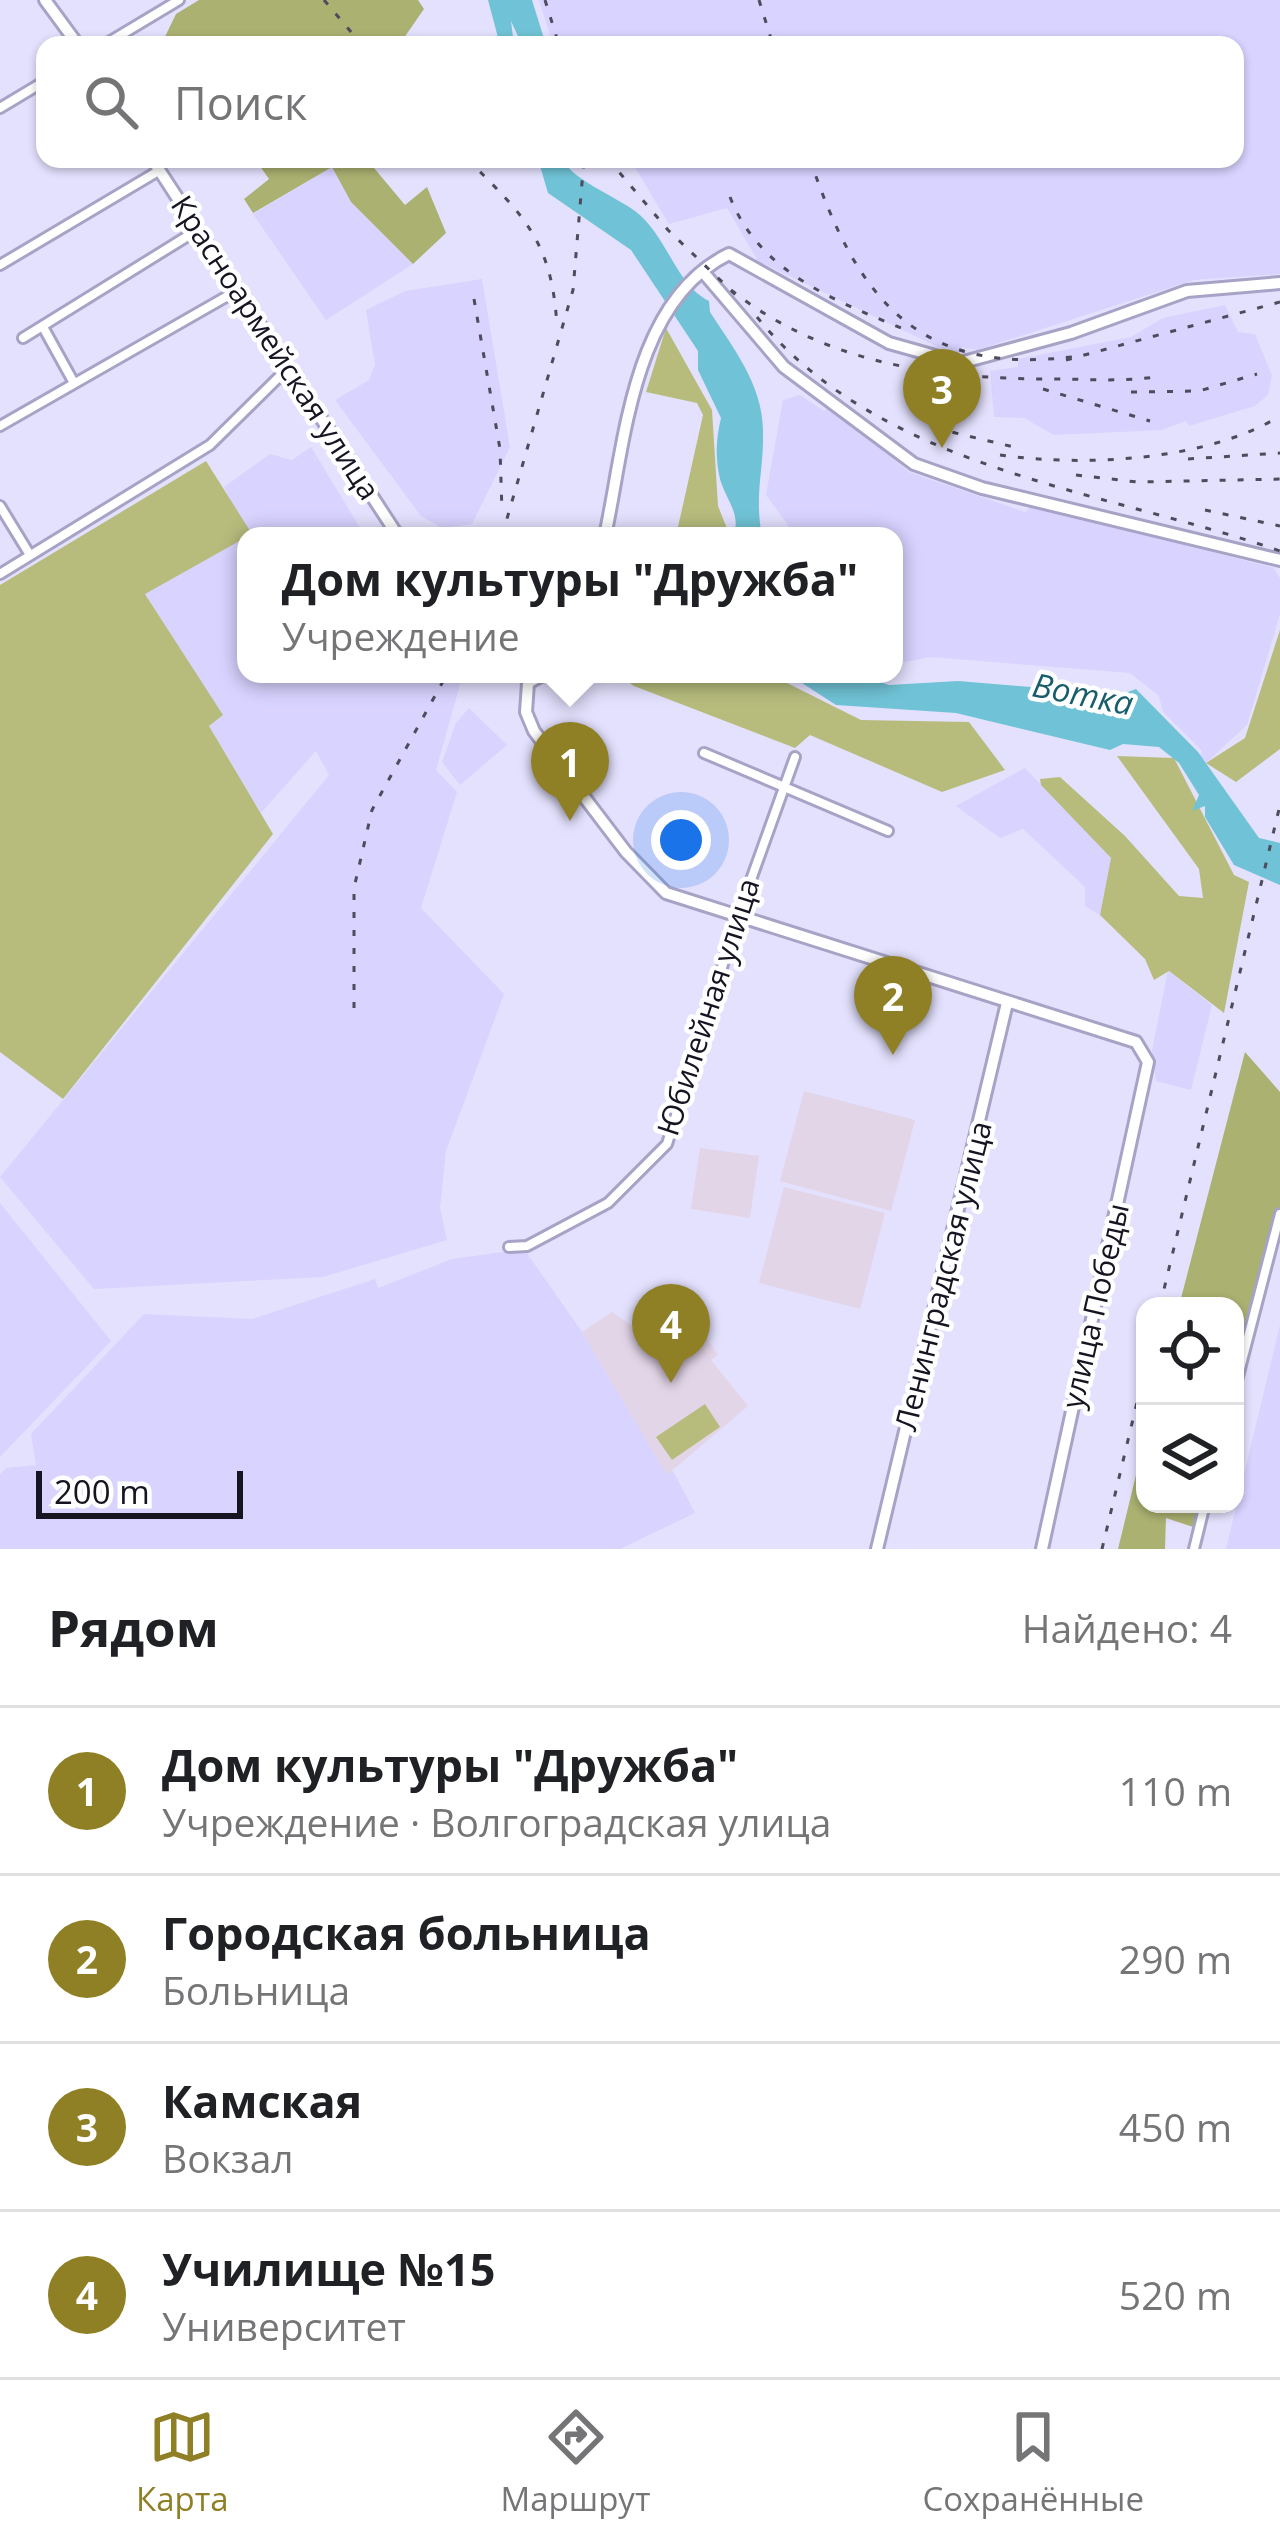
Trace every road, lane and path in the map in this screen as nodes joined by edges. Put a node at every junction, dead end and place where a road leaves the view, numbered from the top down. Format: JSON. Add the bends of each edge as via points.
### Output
{"nodes":[{"id":1,"x":45,"y":0,"type":"edge"},
{"id":2,"x":178,"y":0,"type":"edge"},
{"id":3,"x":71,"y":36,"type":"edge"},
{"id":4,"x":119,"y":36,"type":"edge"},
{"id":5,"x":36,"y":86,"type":"edge"},
{"id":6,"x":0,"y":108,"type":"edge"},
{"id":7,"x":151,"y":168,"type":"edge"},
{"id":8,"x":158,"y":168,"type":"edge"},
{"id":9,"x":199,"y":229,"type":"junction"},
{"id":10,"x":0,"y":265,"type":"edge"},
{"id":11,"x":701,"y":275,"type":"junction"},
{"id":12,"x":1280,"y":283,"type":"edge"},
{"id":13,"x":239,"y":289,"type":"junction"},
{"id":14,"x":43,"y":326,"type":"junction"},
{"id":15,"x":23,"y":338,"type":"dead end"},
{"id":16,"x":289,"y":367,"type":"junction"},
{"id":17,"x":74,"y":383,"type":"junction"},
{"id":18,"x":0,"y":425,"type":"edge"},
{"id":19,"x":0,"y":506,"type":"edge"},
{"id":20,"x":392,"y":527,"type":"edge"},
{"id":21,"x":607,"y":527,"type":"edge"},
{"id":22,"x":30,"y":555,"type":"junction"},
{"id":23,"x":1280,"y":560,"type":"edge"},
{"id":24,"x":0,"y":574,"type":"edge"},
{"id":25,"x":523,"y":683,"type":"edge"},
{"id":26,"x":704,"y":753,"type":"dead end"},
{"id":27,"x":795,"y":757,"type":"dead end"},
{"id":28,"x":785,"y":785,"type":"junction"},
{"id":29,"x":888,"y":831,"type":"dead end"},
{"id":30,"x":737,"y":916,"type":"junction"},
{"id":31,"x":1007,"y":1003,"type":"junction"},
{"id":32,"x":1280,"y":1214,"type":"edge"},
{"id":33,"x":509,"y":1247,"type":"dead end"},
{"id":34,"x":1244,"y":1353,"type":"edge"},
{"id":35,"x":1203,"y":1513,"type":"edge"},
{"id":36,"x":877,"y":1549,"type":"edge"},
{"id":37,"x":1042,"y":1549,"type":"edge"},
{"id":38,"x":1193,"y":1549,"type":"edge"}],
"edges":[{"from":1,"to":3,"type":"main road"},
{"from":2,"to":4,"type":"street"},
{"from":5,"to":6,"type":"street"},
{"from":7,"to":10,"type":"street"},
{"from":8,"to":9,"type":"main road","name":"Красноармейская улица"},
{"from":9,"to":13,"type":"main road","name":"Красноармейская улица"},
{"from":9,"to":14,"type":"street"},
{"from":11,"to":12,"type":"main road","via":[[736,254],[889,343],[960,363],[1187,292]]},
{"from":11,"to":21,"type":"main road","via":[[647,340]]},
{"from":11,"to":23,"type":"main road","via":[[784,367],[914,464]]},
{"from":13,"to":16,"type":"main road","name":"Красноармейская улица"},
{"from":13,"to":17,"type":"street"},
{"from":14,"to":15,"type":"street"},
{"from":14,"to":17,"type":"street"},
{"from":16,"to":20,"type":"main road","name":"Красноармейская улица"},
{"from":16,"to":22,"type":"street","via":[[209,446]]},
{"from":17,"to":18,"type":"street"},
{"from":19,"to":22,"type":"street"},
{"from":22,"to":24,"type":"street"},
{"from":25,"to":30,"type":"main road","via":[[534,731],[626,852],[666,893]]},
{"from":26,"to":28,"type":"street"},
{"from":27,"to":28,"type":"street","name":"Юбилейная улица"},
{"from":28,"to":29,"type":"street"},
{"from":28,"to":30,"type":"street","name":"Юбилейная улица"},
{"from":30,"to":31,"type":"main road"},
{"from":30,"to":33,"type":"street","name":"Юбилейная улица","via":[[667,1144],[608,1203],[527,1246]]},
{"from":31,"to":36,"type":"main road","name":"Ленинградская улица"},
{"from":31,"to":37,"type":"main road","name":"улица Победы","via":[[1136,1042],[1148,1062]]},
{"from":32,"to":34,"type":"street"},
{"from":35,"to":38,"type":"street"}]}
